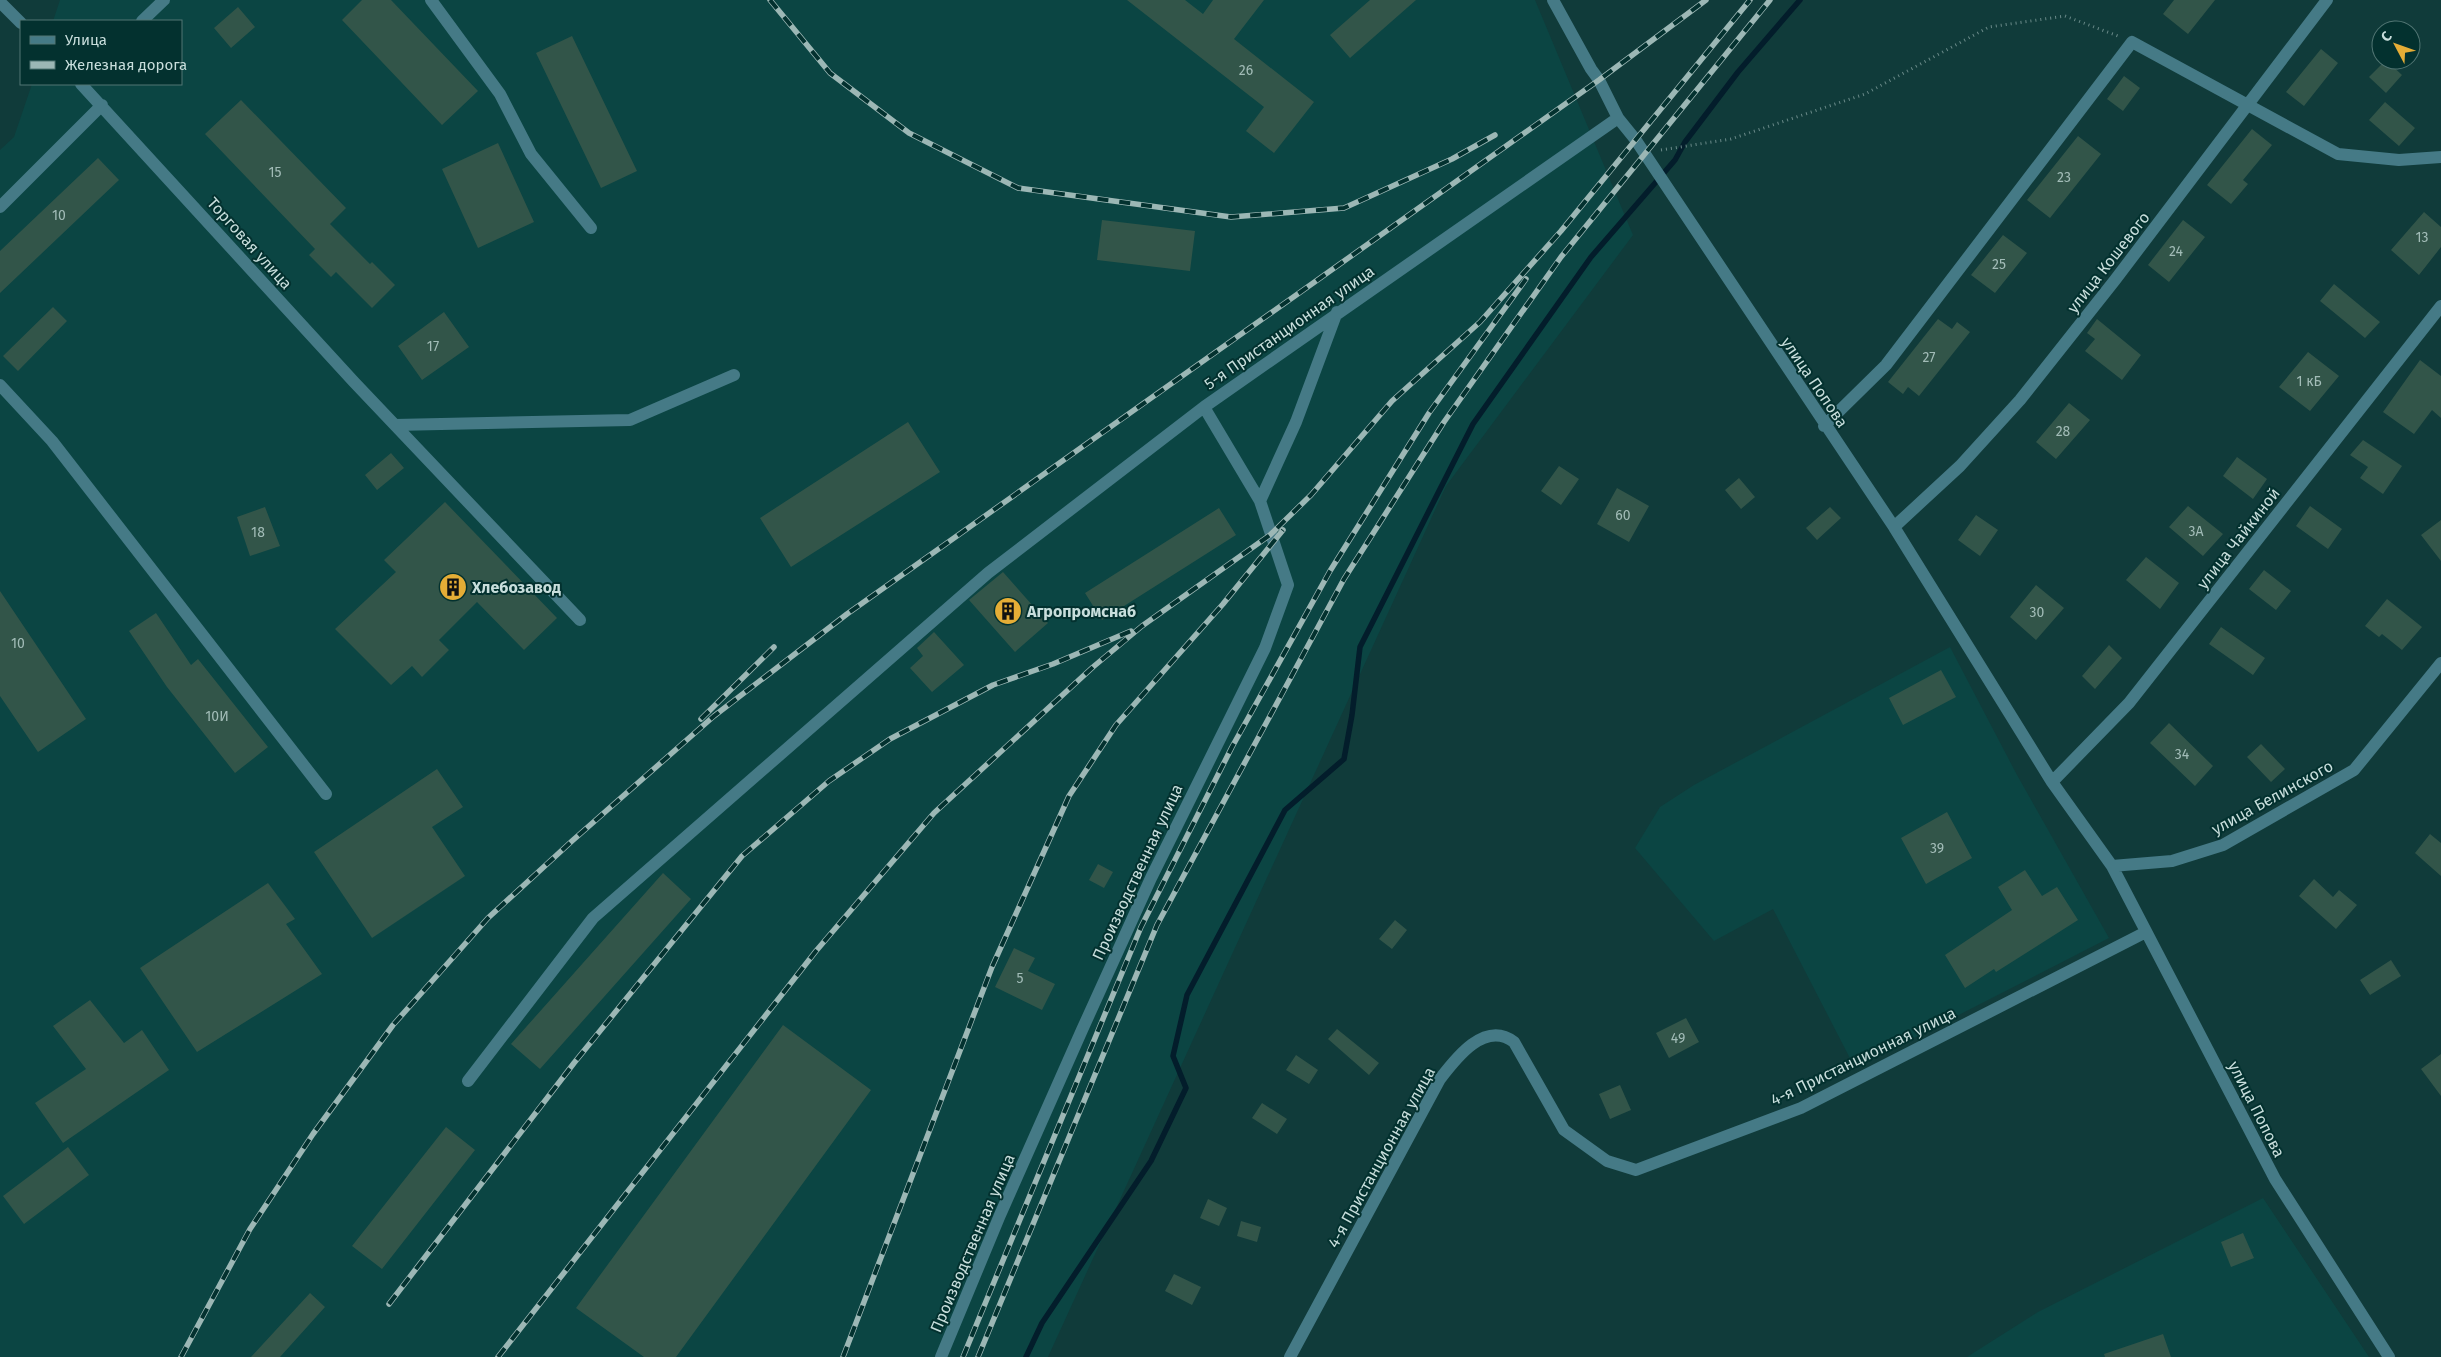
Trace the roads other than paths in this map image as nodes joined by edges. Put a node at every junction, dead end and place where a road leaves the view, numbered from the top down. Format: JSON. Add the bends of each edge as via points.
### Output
{"nodes":[{"id":1,"x":164,"y":0,"type":"edge"},
{"id":2,"x":431,"y":0,"type":"edge"},
{"id":3,"x":1553,"y":0,"type":"edge"},
{"id":4,"x":2327,"y":0,"type":"edge"},
{"id":5,"x":0,"y":2,"type":"edge"},
{"id":6,"x":143,"y":20,"type":"edge"},
{"id":7,"x":20,"y":22,"type":"edge"},
{"id":8,"x":84,"y":85,"type":"edge"},
{"id":9,"x":2248,"y":104,"type":"junction"},
{"id":10,"x":102,"y":105,"type":"junction"},
{"id":11,"x":1618,"y":118,"type":"junction"},
{"id":12,"x":2441,"y":157,"type":"edge"},
{"id":13,"x":0,"y":207,"type":"edge"},
{"id":14,"x":591,"y":228,"type":"dead end"},
{"id":15,"x":2441,"y":306,"type":"edge"},
{"id":16,"x":1338,"y":312,"type":"junction"},
{"id":17,"x":734,"y":374,"type":"dead end"},
{"id":18,"x":0,"y":385,"type":"edge"},
{"id":19,"x":1204,"y":407,"type":"junction"},
{"id":20,"x":394,"y":425,"type":"junction"},
{"id":21,"x":1824,"y":426,"type":"junction"},
{"id":22,"x":1260,"y":501,"type":"junction"},
{"id":23,"x":1894,"y":527,"type":"junction"},
{"id":24,"x":580,"y":620,"type":"dead end"},
{"id":25,"x":2441,"y":663,"type":"edge"},
{"id":26,"x":2052,"y":782,"type":"junction"},
{"id":27,"x":326,"y":794,"type":"dead end"},
{"id":28,"x":2112,"y":866,"type":"junction"},
{"id":29,"x":2146,"y":932,"type":"junction"},
{"id":30,"x":468,"y":1081,"type":"dead end"},
{"id":31,"x":941,"y":1357,"type":"edge"},
{"id":32,"x":1290,"y":1357,"type":"edge"},
{"id":33,"x":2390,"y":1357,"type":"edge"}],
"edges":[{"from":1,"to":6,"type":"street"},
{"from":2,"to":14,"type":"street","via":[[500,94],[531,154]]},
{"from":3,"to":11,"type":"street","name":"улица Попова"},
{"from":4,"to":9,"type":"street","name":"улица Кошевого"},
{"from":5,"to":7,"type":"street"},
{"from":8,"to":10,"type":"street","name":"Торговая улица"},
{"from":9,"to":12,"type":"street","via":[[2338,154],[2399,160]]},
{"from":9,"to":21,"type":"street","via":[[2132,42],[1886,365]]},
{"from":9,"to":23,"type":"street","name":"улица Кошевого","via":[[2116,280],[2020,400],[1960,466]]},
{"from":10,"to":13,"type":"street"},
{"from":10,"to":20,"type":"street","name":"Торговая улица"},
{"from":11,"to":16,"type":"street","name":"5-я Пристанционная улица"},
{"from":11,"to":21,"type":"street","name":"улица Попова"},
{"from":15,"to":26,"type":"street","name":"улица Чайкиной","via":[[2130,703]]},
{"from":16,"to":19,"type":"street","name":"5-я Пристанционная улица"},
{"from":16,"to":22,"type":"street","via":[[1296,422]]},
{"from":17,"to":20,"type":"street","via":[[630,420]]},
{"from":18,"to":27,"type":"street","via":[[52,441]]},
{"from":19,"to":22,"type":"street","name":"Производственная улица"},
{"from":19,"to":30,"type":"street","name":"5-я Пристанционная улица","via":[[988,573],[592,918]]},
{"from":20,"to":24,"type":"street","name":"Торговая улица"},
{"from":21,"to":23,"type":"street","name":"улица Попова"},
{"from":22,"to":31,"type":"street","name":"Производственная улица","via":[[1288,586],[1265,648],[1150,878],[1000,1215]]},
{"from":23,"to":26,"type":"street","name":"улица Попова"},
{"from":25,"to":28,"type":"street","name":"улица Белинского","via":[[2354,770],[2223,845],[2172,861]]},
{"from":26,"to":28,"type":"street"},
{"from":28,"to":29,"type":"street","name":"улица Попова"},
{"from":29,"to":32,"type":"street","name":"4-я Пристанционная улица","via":[[1801,1108],[1636,1170],[1607,1161],[1564,1130],[1514,1042],[1506,1036],[1496,1035],[1475,1043],[1453,1062],[1440,1079]]},
{"from":29,"to":33,"type":"street","name":"улица Попова","via":[[2274,1178]]}]}
